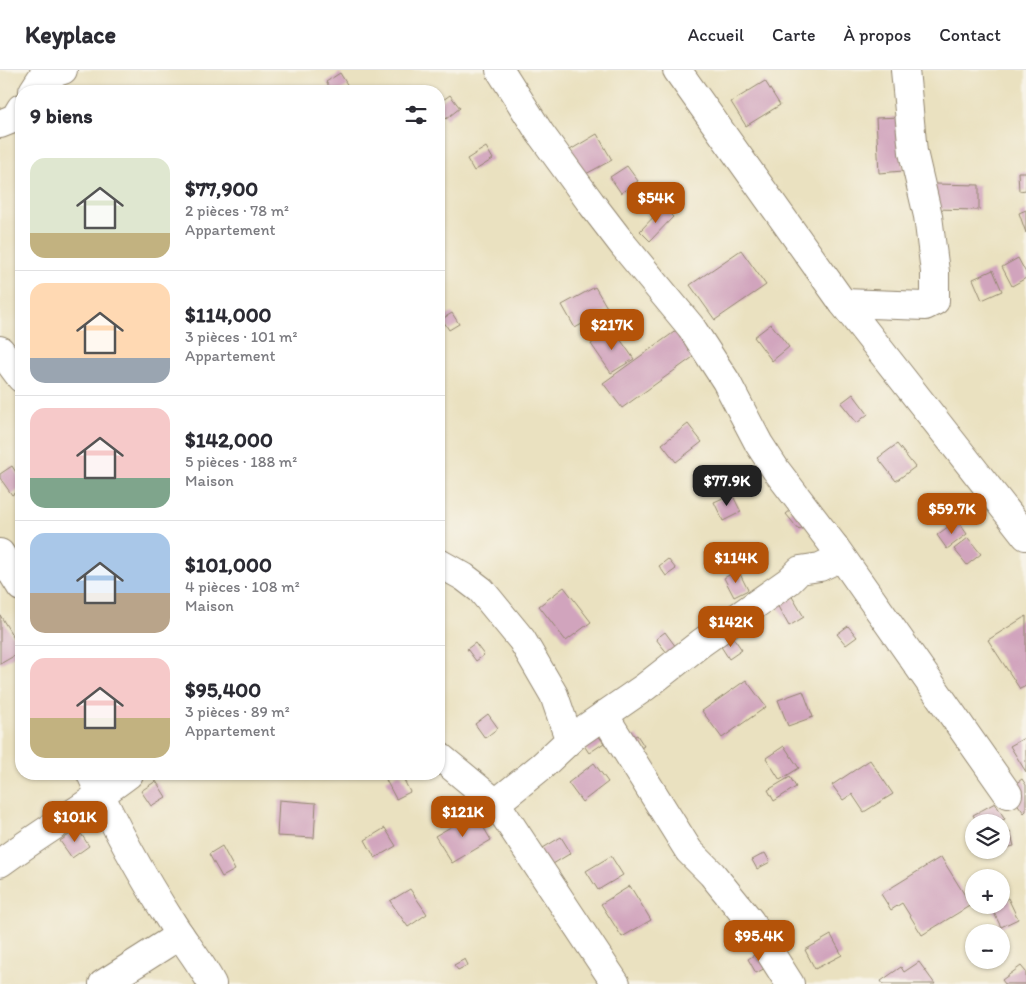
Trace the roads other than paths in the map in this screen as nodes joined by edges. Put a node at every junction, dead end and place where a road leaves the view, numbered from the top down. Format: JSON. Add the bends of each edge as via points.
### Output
{"nodes":[{"id":1,"x":500,"y":70,"type":"edge"},
{"id":2,"x":677,"y":70,"type":"edge"},
{"id":3,"x":905,"y":70,"type":"edge"},
{"id":4,"x":15,"y":117,"type":"edge"},
{"id":5,"x":0,"y":124,"type":"edge"},
{"id":6,"x":843,"y":303,"type":"junction"},
{"id":7,"x":0,"y":350,"type":"edge"},
{"id":8,"x":15,"y":370,"type":"edge"},
{"id":9,"x":1026,"y":536,"type":"edge"},
{"id":10,"x":834,"y":546,"type":"junction"},
{"id":11,"x":0,"y":553,"type":"edge"},
{"id":12,"x":445,"y":567,"type":"edge"},
{"id":13,"x":15,"y":577,"type":"edge"},
{"id":14,"x":604,"y":715,"type":"junction"},
{"id":15,"x":574,"y":736,"type":"junction"},
{"id":16,"x":445,"y":761,"type":"edge"},
{"id":17,"x":111,"y":780,"type":"edge"},
{"id":18,"x":96,"y":785,"type":"edge"},
{"id":19,"x":1008,"y":794,"type":"dead end"},
{"id":20,"x":496,"y":803,"type":"junction"},
{"id":21,"x":0,"y":863,"type":"edge"},
{"id":22,"x":180,"y":935,"type":"junction"},
{"id":23,"x":103,"y":984,"type":"edge"},
{"id":24,"x":212,"y":984,"type":"edge"},
{"id":25,"x":616,"y":984,"type":"edge"},
{"id":26,"x":790,"y":984,"type":"edge"}],
"edges":[{"from":1,"to":10,"type":"street","via":[[540,133],[591,203],[691,326],[771,463]]},
{"from":2,"to":6,"type":"street"},
{"from":3,"to":6,"type":"street","via":[[913,152],[928,216],[935,301],[924,306]]},
{"from":4,"to":5,"type":"street"},
{"from":6,"to":9,"type":"street"},
{"from":7,"to":8,"type":"street"},
{"from":10,"to":14,"type":"street","via":[[837,559],[820,567],[800,570]]},
{"from":10,"to":19,"type":"street"},
{"from":11,"to":13,"type":"street"},
{"from":12,"to":15,"type":"street","via":[[481,590],[522,640],[554,695],[567,733]]},
{"from":14,"to":15,"type":"street"},
{"from":14,"to":26,"type":"street","via":[[690,851],[750,921]]},
{"from":15,"to":20,"type":"street"},
{"from":16,"to":20,"type":"street"},
{"from":17,"to":18,"type":"street"},
{"from":18,"to":21,"type":"street","via":[[56,823]]},
{"from":18,"to":22,"type":"street","via":[[132,856]]},
{"from":20,"to":25,"type":"street"},
{"from":22,"to":23,"type":"street"},
{"from":22,"to":24,"type":"street"}]}
